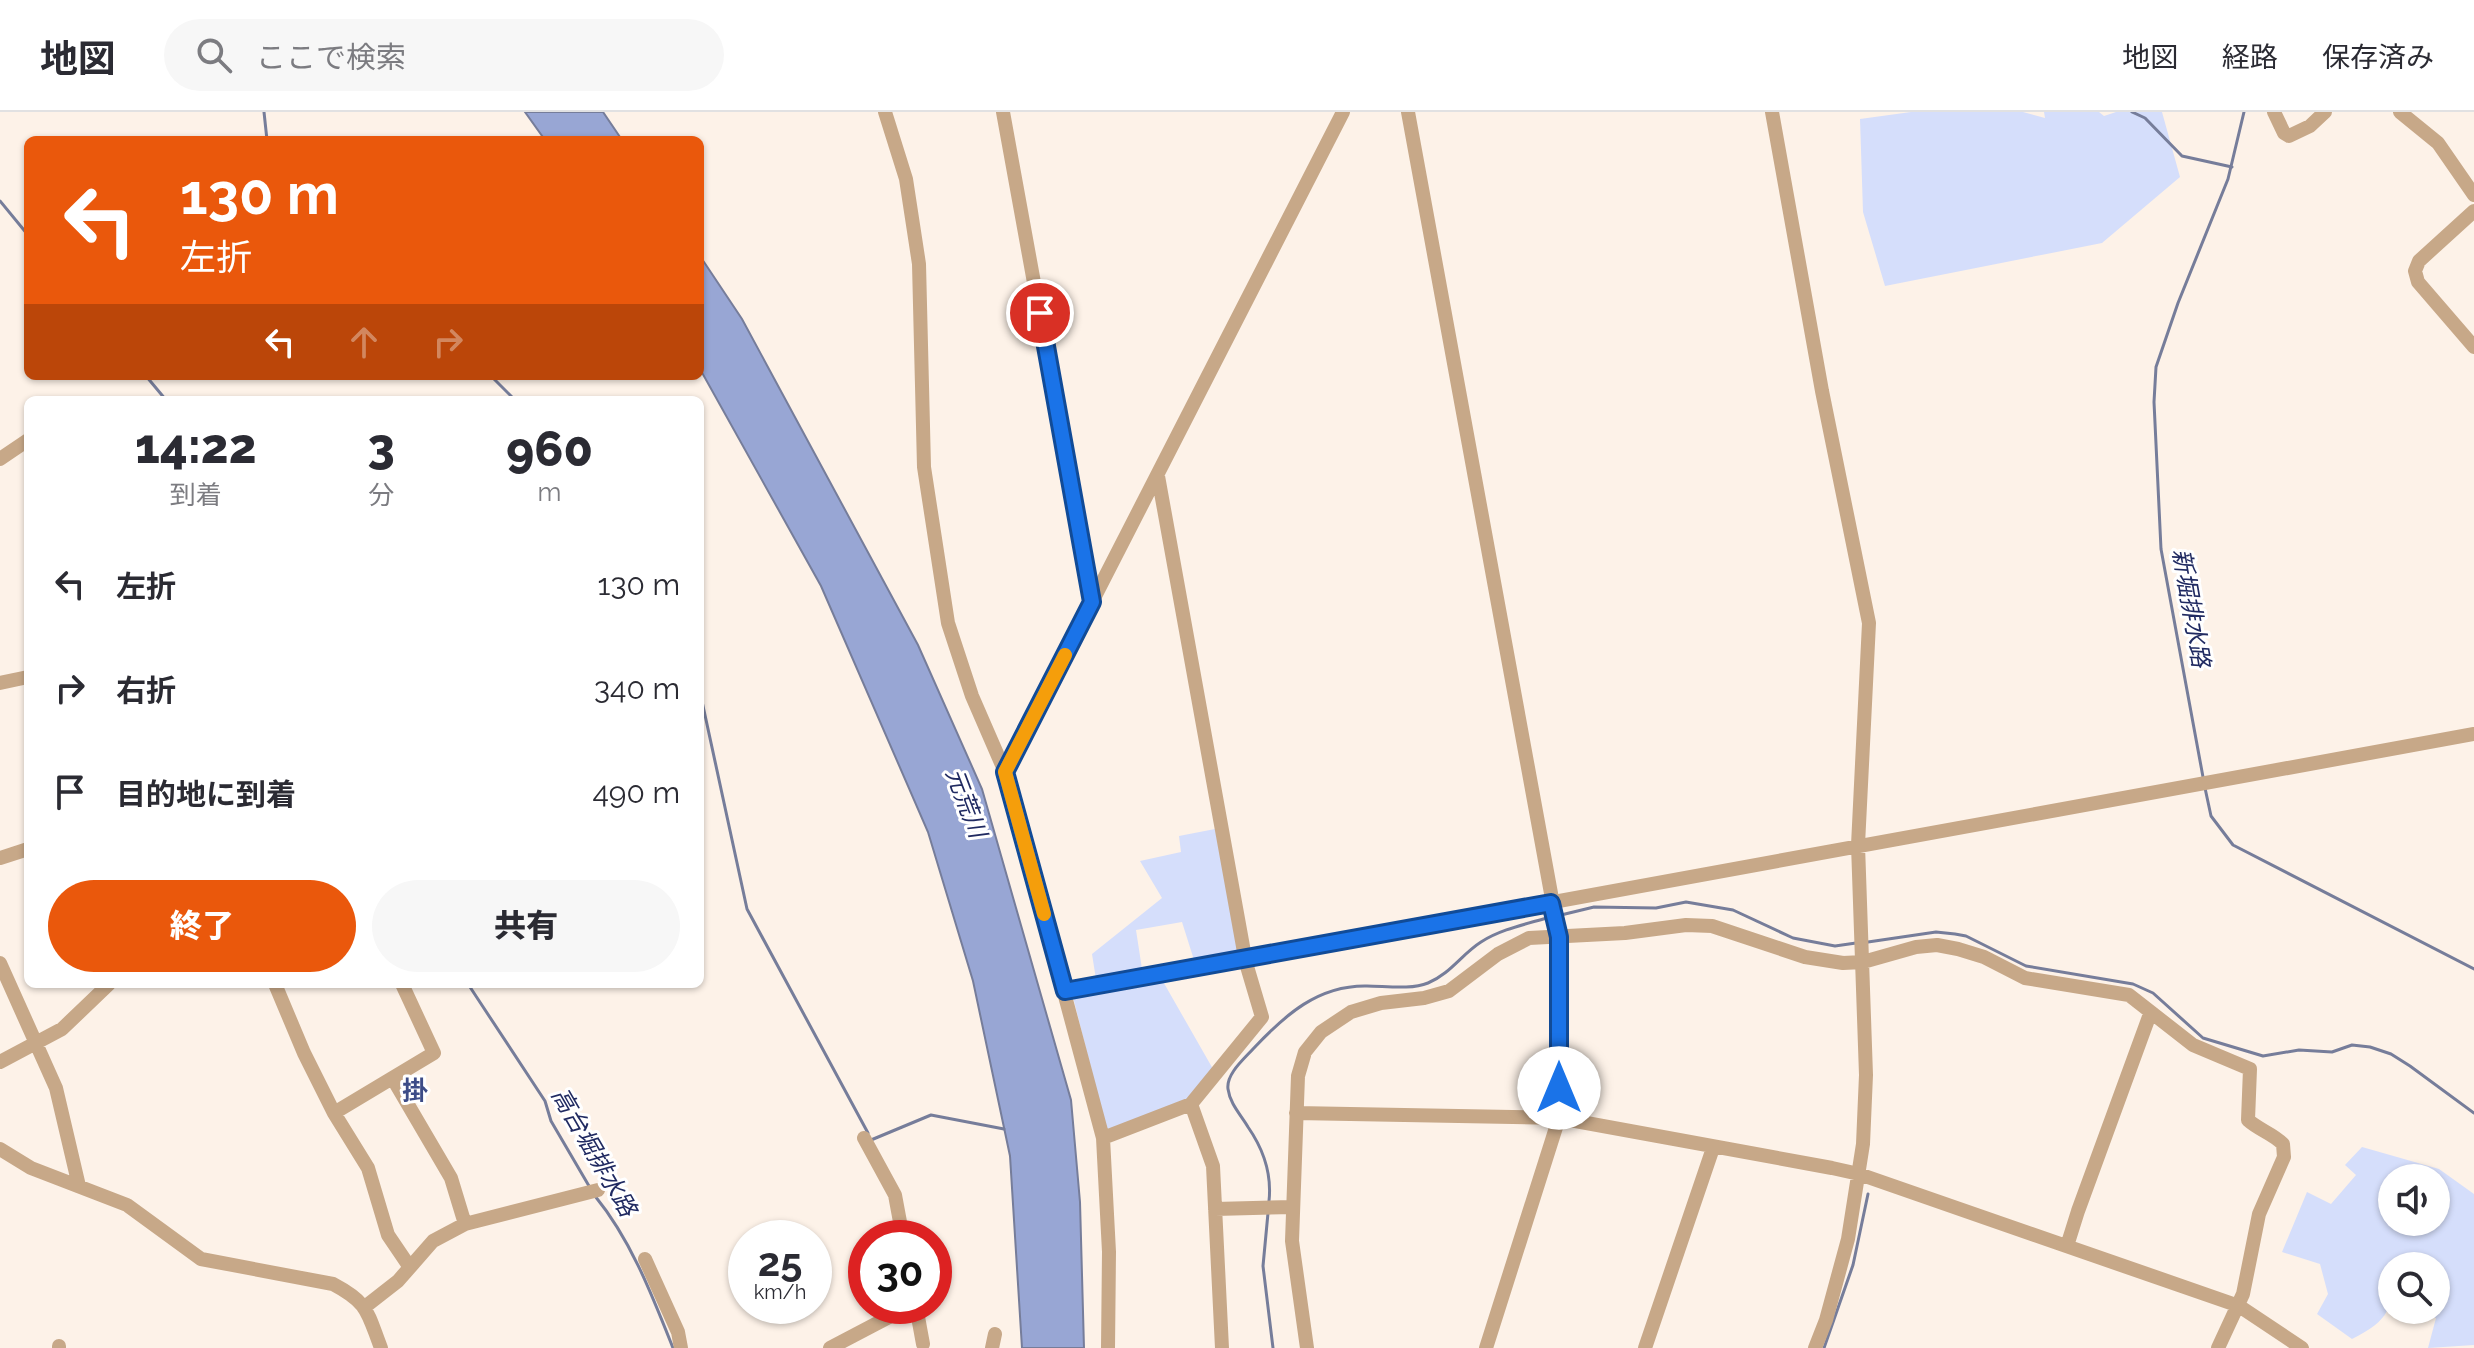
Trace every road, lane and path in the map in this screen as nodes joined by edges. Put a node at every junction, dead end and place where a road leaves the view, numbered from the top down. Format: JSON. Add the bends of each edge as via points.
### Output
{"nodes":[{"id":1,"x":885,"y":112,"type":"edge"},
{"id":2,"x":1003,"y":112,"type":"edge"},
{"id":3,"x":1343,"y":112,"type":"edge"},
{"id":4,"x":1408,"y":112,"type":"edge"},
{"id":5,"x":1772,"y":112,"type":"edge"},
{"id":6,"x":2274,"y":112,"type":"edge"},
{"id":7,"x":2325,"y":112,"type":"edge"},
{"id":8,"x":2400,"y":112,"type":"edge"},
{"id":9,"x":2474,"y":195,"type":"edge"},
{"id":10,"x":2474,"y":211,"type":"edge"},
{"id":11,"x":2474,"y":347,"type":"edge"},
{"id":12,"x":24,"y":443,"type":"edge"},
{"id":13,"x":0,"y":459,"type":"edge"},
{"id":14,"x":1158,"y":476,"type":"junction"},
{"id":15,"x":1092,"y":602,"type":"junction"},
{"id":16,"x":24,"y":678,"type":"edge"},
{"id":17,"x":0,"y":683,"type":"edge"},
{"id":18,"x":2474,"y":734,"type":"edge"},
{"id":19,"x":1005,"y":772,"type":"junction"},
{"id":20,"x":1858,"y":845,"type":"junction"},
{"id":21,"x":24,"y":850,"type":"edge"},
{"id":22,"x":0,"y":858,"type":"edge"},
{"id":23,"x":1551,"y":903,"type":"junction"},
{"id":24,"x":1559,"y":937,"type":"junction"},
{"id":25,"x":1246,"y":958,"type":"junction"},
{"id":26,"x":1863,"y":962,"type":"junction"},
{"id":27,"x":0,"y":963,"type":"edge"},
{"id":28,"x":105,"y":988,"type":"edge"},
{"id":29,"x":277,"y":988,"type":"edge"},
{"id":30,"x":404,"y":988,"type":"edge"},
{"id":31,"x":1065,"y":991,"type":"junction"},
{"id":32,"x":2150,"y":1014,"type":"junction"},
{"id":33,"x":37,"y":1044,"type":"junction"},
{"id":34,"x":0,"y":1062,"type":"edge"},
{"id":35,"x":393,"y":1079,"type":"junction"},
{"id":36,"x":1191,"y":1104,"type":"junction"},
{"id":37,"x":334,"y":1113,"type":"junction"},
{"id":38,"x":1296,"y":1113,"type":"junction"},
{"id":39,"x":1559,"y":1118,"type":"junction"},
{"id":40,"x":864,"y":1138,"type":"dead end"},
{"id":41,"x":1103,"y":1138,"type":"junction"},
{"id":42,"x":1713,"y":1148,"type":"junction"},
{"id":43,"x":0,"y":1149,"type":"edge"},
{"id":44,"x":1859,"y":1174,"type":"junction"},
{"id":45,"x":79,"y":1186,"type":"junction"},
{"id":46,"x":598,"y":1190,"type":"dead end"},
{"id":47,"x":1292,"y":1207,"type":"junction"},
{"id":48,"x":1215,"y":1209,"type":"junction"},
{"id":49,"x":900,"y":1220,"type":"edge"},
{"id":50,"x":465,"y":1224,"type":"junction"},
{"id":51,"x":2067,"y":1246,"type":"junction"},
{"id":52,"x":645,"y":1259,"type":"dead end"},
{"id":53,"x":409,"y":1266,"type":"junction"},
{"id":54,"x":366,"y":1306,"type":"junction"},
{"id":55,"x":2239,"y":1306,"type":"junction"},
{"id":56,"x":876,"y":1324,"type":"edge"},
{"id":57,"x":919,"y":1324,"type":"edge"},
{"id":58,"x":923,"y":1344,"type":"dead end"},
{"id":59,"x":381,"y":1348,"type":"edge"},
{"id":60,"x":681,"y":1348,"type":"edge"},
{"id":61,"x":830,"y":1348,"type":"edge"},
{"id":62,"x":1108,"y":1348,"type":"edge"},
{"id":63,"x":1222,"y":1348,"type":"edge"},
{"id":64,"x":1307,"y":1348,"type":"edge"},
{"id":65,"x":1486,"y":1348,"type":"edge"},
{"id":66,"x":1645,"y":1348,"type":"edge"},
{"id":67,"x":1815,"y":1348,"type":"edge"},
{"id":68,"x":2218,"y":1348,"type":"edge"},
{"id":69,"x":2302,"y":1348,"type":"edge"}],
"edges":[{"from":1,"to":19,"type":"street","via":[[906,179],[919,264],[924,467],[948,623]]},
{"from":2,"to":15,"type":"street"},
{"from":3,"to":14,"type":"street"},
{"from":4,"to":23,"type":"street"},
{"from":5,"to":20,"type":"street","via":[[1822,391],[1867,600]]},
{"from":6,"to":7,"type":"street","via":[[2289,136]]},
{"from":8,"to":9,"type":"street","via":[[2438,143]]},
{"from":10,"to":11,"type":"street","via":[[2419,261],[2415,271],[2418,282]]},
{"from":12,"to":13,"type":"street"},
{"from":14,"to":15,"type":"street"},
{"from":14,"to":25,"type":"street"},
{"from":15,"to":19,"type":"street"},
{"from":16,"to":17,"type":"street"},
{"from":18,"to":20,"type":"street"},
{"from":19,"to":31,"type":"street"},
{"from":20,"to":23,"type":"street"},
{"from":20,"to":26,"type":"street"},
{"from":21,"to":22,"type":"street"},
{"from":23,"to":24,"type":"street"},
{"from":23,"to":25,"type":"street"},
{"from":24,"to":26,"type":"street","via":[[1712,926],[1805,957]]},
{"from":24,"to":38,"type":"street","via":[[1529,938],[1449,991],[1351,1012],[1321,1032],[1305,1052]]},
{"from":24,"to":39,"type":"street"},
{"from":25,"to":31,"type":"street"},
{"from":25,"to":36,"type":"street","via":[[1262,1017]]},
{"from":26,"to":32,"type":"street","via":[[1916,947],[1948,947],[1984,957],[2025,978],[2129,995]]},
{"from":26,"to":44,"type":"street","via":[[1866,1075]]},
{"from":27,"to":33,"type":"street"},
{"from":28,"to":33,"type":"street","via":[[62,1029]]},
{"from":29,"to":37,"type":"street"},
{"from":30,"to":35,"type":"street","via":[[434,1053]]},
{"from":31,"to":41,"type":"street"},
{"from":32,"to":51,"type":"street"},
{"from":32,"to":55,"type":"street","via":[[2193,1045],[2250,1069],[2248,1120],[2283,1144],[2284,1157],[2259,1214]]},
{"from":33,"to":34,"type":"street"},
{"from":33,"to":45,"type":"street","via":[[56,1088]]},
{"from":35,"to":37,"type":"street"},
{"from":35,"to":50,"type":"street","via":[[451,1178]]},
{"from":36,"to":41,"type":"street"},
{"from":36,"to":48,"type":"street","via":[[1213,1166]]},
{"from":37,"to":53,"type":"street","via":[[368,1168],[388,1235]]},
{"from":38,"to":39,"type":"street"},
{"from":38,"to":47,"type":"street"},
{"from":39,"to":42,"type":"street"},
{"from":39,"to":65,"type":"street"},
{"from":40,"to":49,"type":"street","via":[[895,1195]]},
{"from":41,"to":62,"type":"street"},
{"from":42,"to":44,"type":"street"},
{"from":42,"to":66,"type":"street"},
{"from":43,"to":45,"type":"street","via":[[31,1168]]},
{"from":44,"to":51,"type":"street"},
{"from":44,"to":67,"type":"street","via":[[1841,1267]]},
{"from":45,"to":54,"type":"street","via":[[127,1205],[201,1259],[333,1284]]},
{"from":46,"to":50,"type":"street"},
{"from":47,"to":48,"type":"street"},
{"from":47,"to":64,"type":"street"},
{"from":48,"to":63,"type":"street"},
{"from":50,"to":53,"type":"street","via":[[433,1241]]},
{"from":51,"to":55,"type":"street"},
{"from":52,"to":60,"type":"street"},
{"from":53,"to":54,"type":"street"},
{"from":54,"to":59,"type":"street"},
{"from":55,"to":68,"type":"street"},
{"from":55,"to":69,"type":"street"},
{"from":56,"to":61,"type":"street"},
{"from":57,"to":58,"type":"street"}]}
